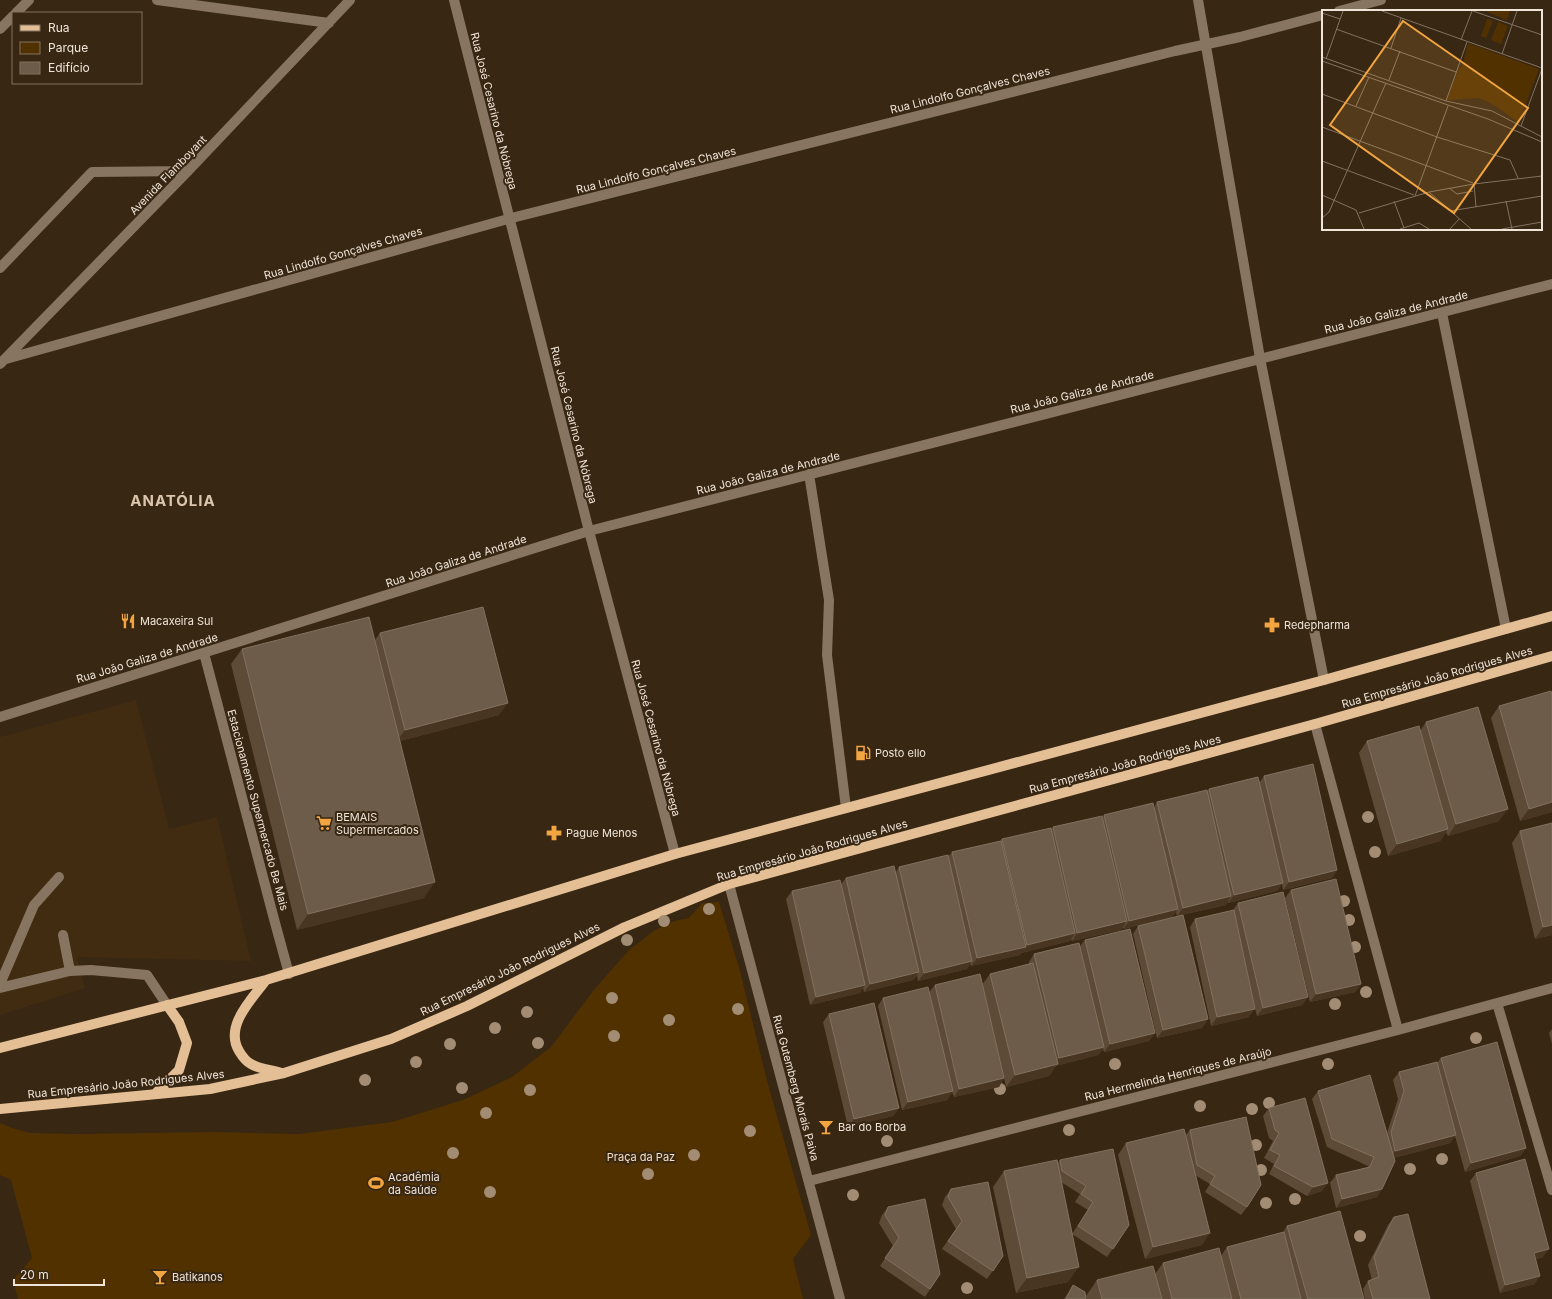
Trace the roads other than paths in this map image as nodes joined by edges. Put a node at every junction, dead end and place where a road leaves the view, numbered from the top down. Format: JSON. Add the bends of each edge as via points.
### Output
{"nodes":[{"id":1,"x":29,"y":0,"type":"edge"},
{"id":2,"x":157,"y":0,"type":"edge"},
{"id":3,"x":350,"y":0,"type":"edge"},
{"id":4,"x":454,"y":0,"type":"edge"},
{"id":5,"x":1198,"y":0,"type":"edge"},
{"id":6,"x":1381,"y":0,"type":"edge"},
{"id":7,"x":1343,"y":10,"type":"edge"},
{"id":8,"x":17,"y":12,"type":"edge"},
{"id":9,"x":1322,"y":15,"type":"edge"},
{"id":10,"x":12,"y":17,"type":"edge"},
{"id":11,"x":329,"y":23,"type":"junction"},
{"id":12,"x":0,"y":29,"type":"edge"},
{"id":13,"x":1206,"y":43,"type":"junction"},
{"id":14,"x":188,"y":172,"type":"junction"},
{"id":15,"x":508,"y":219,"type":"junction"},
{"id":16,"x":0,"y":268,"type":"edge"},
{"id":17,"x":1552,"y":284,"type":"edge"},
{"id":18,"x":1442,"y":313,"type":"junction"},
{"id":19,"x":1260,"y":358,"type":"junction"},
{"id":20,"x":2,"y":359,"type":"edge"},
{"id":21,"x":809,"y":474,"type":"junction"},
{"id":22,"x":589,"y":531,"type":"junction"},
{"id":23,"x":1552,"y":616,"type":"edge"},
{"id":24,"x":1506,"y":629,"type":"junction"},
{"id":25,"x":204,"y":653,"type":"junction"},
{"id":26,"x":1552,"y":656,"type":"edge"},
{"id":27,"x":1324,"y":680,"type":"junction"},
{"id":28,"x":0,"y":717,"type":"edge"},
{"id":29,"x":1315,"y":724,"type":"junction"},
{"id":30,"x":846,"y":808,"type":"junction"},
{"id":31,"x":675,"y":854,"type":"junction"},
{"id":32,"x":59,"y":877,"type":"dead end"},
{"id":33,"x":729,"y":884,"type":"junction"},
{"id":34,"x":63,"y":935,"type":"dead end"},
{"id":35,"x":70,"y":971,"type":"junction"},
{"id":36,"x":289,"y":974,"type":"junction"},
{"id":37,"x":266,"y":980,"type":"junction"},
{"id":38,"x":0,"y":984,"type":"edge"},
{"id":39,"x":0,"y":988,"type":"edge"},
{"id":40,"x":1552,"y":988,"type":"edge"},
{"id":41,"x":1497,"y":1003,"type":"junction"},
{"id":42,"x":167,"y":1005,"type":"junction"},
{"id":43,"x":1398,"y":1030,"type":"junction"},
{"id":44,"x":0,"y":1048,"type":"edge"},
{"id":45,"x":284,"y":1073,"type":"junction"},
{"id":46,"x":155,"y":1094,"type":"junction"},
{"id":47,"x":0,"y":1110,"type":"edge"},
{"id":48,"x":809,"y":1181,"type":"junction"},
{"id":49,"x":1552,"y":1190,"type":"edge"},
{"id":50,"x":840,"y":1299,"type":"edge"}],
"edges":[{"from":1,"to":8,"type":"street"},
{"from":2,"to":11,"type":"street"},
{"from":3,"to":11,"type":"street","name":"Avenida Flamboyant"},
{"from":4,"to":15,"type":"street","name":"Rua José Cesarino da Nóbrega"},
{"from":5,"to":13,"type":"street"},
{"from":6,"to":7,"type":"street"},
{"from":9,"to":13,"type":"street","name":"Rua Lindolfo Gonçalves Chaves","via":[[1240,37]]},
{"from":10,"to":12,"type":"street"},
{"from":11,"to":14,"type":"street","name":"Avenida Flamboyant"},
{"from":13,"to":15,"type":"street","name":"Rua Lindolfo Gonçalves Chaves"},
{"from":13,"to":19,"type":"street"},
{"from":14,"to":16,"type":"street","via":[[92,172]]},
{"from":14,"to":20,"type":"street","name":"Avenida Flamboyant"},
{"from":15,"to":20,"type":"street","name":"Rua Lindolfo Gonçalves Chaves"},
{"from":15,"to":22,"type":"street","name":"Rua José Cesarino da Nóbrega"},
{"from":17,"to":18,"type":"street","name":"Rua João Galiza de Andrade"},
{"from":18,"to":19,"type":"street","name":"Rua João Galiza de Andrade"},
{"from":18,"to":24,"type":"street"},
{"from":19,"to":21,"type":"street","name":"Rua João Galiza de Andrade"},
{"from":19,"to":27,"type":"street"},
{"from":21,"to":22,"type":"street","name":"Rua João Galiza de Andrade"},
{"from":21,"to":30,"type":"street","via":[[829,600],[827,655]]},
{"from":22,"to":25,"type":"street","name":"Rua João Galiza de Andrade"},
{"from":22,"to":31,"type":"street","name":"Rua José Cesarino da Nóbrega"},
{"from":23,"to":24,"type":"main road"},
{"from":24,"to":27,"type":"main road"},
{"from":25,"to":28,"type":"street","name":"Rua João Galiza de Andrade"},
{"from":25,"to":36,"type":"street","name":"Estacionamento Supermercado Be Mais"},
{"from":26,"to":29,"type":"main road","name":"Rua Empresário João Rodrigues Alves"},
{"from":27,"to":30,"type":"main road"},
{"from":29,"to":33,"type":"main road","name":"Rua Empresário João Rodrigues Alves"},
{"from":29,"to":43,"type":"street"},
{"from":30,"to":31,"type":"main road"},
{"from":31,"to":36,"type":"main road"},
{"from":32,"to":38,"type":"street","via":[[34,905]]},
{"from":33,"to":45,"type":"main road","name":"Rua Empresário João Rodrigues Alves","via":[[624,927],[467,1006],[398,1036]]},
{"from":33,"to":48,"type":"street","name":"Rua Gutemberg Morais Paiva"},
{"from":34,"to":35,"type":"street"},
{"from":35,"to":39,"type":"street"},
{"from":35,"to":42,"type":"street","via":[[91,970],[148,975]]},
{"from":36,"to":37,"type":"main road"},
{"from":37,"to":42,"type":"main road"},
{"from":37,"to":45,"type":"main road","via":[[236,1024],[236,1046],[243,1058],[252,1065]]},
{"from":40,"to":41,"type":"street","name":"Rua Hermelinda Henriques de Araújo"},
{"from":41,"to":43,"type":"street","name":"Rua Hermelinda Henriques de Araújo"},
{"from":41,"to":49,"type":"street"},
{"from":42,"to":44,"type":"main road"},
{"from":42,"to":46,"type":"main road","via":[[179,1022],[187,1043],[179,1070]]},
{"from":43,"to":48,"type":"street","name":"Rua Hermelinda Henriques de Araújo"},
{"from":45,"to":46,"type":"main road","name":"Rua Empresário João Rodrigues Alves","via":[[217,1088]]},
{"from":46,"to":47,"type":"main road","name":"Rua Empresário João Rodrigues Alves"},
{"from":48,"to":50,"type":"street","name":"Rua Gutemberg Morais Paiva"}]}
